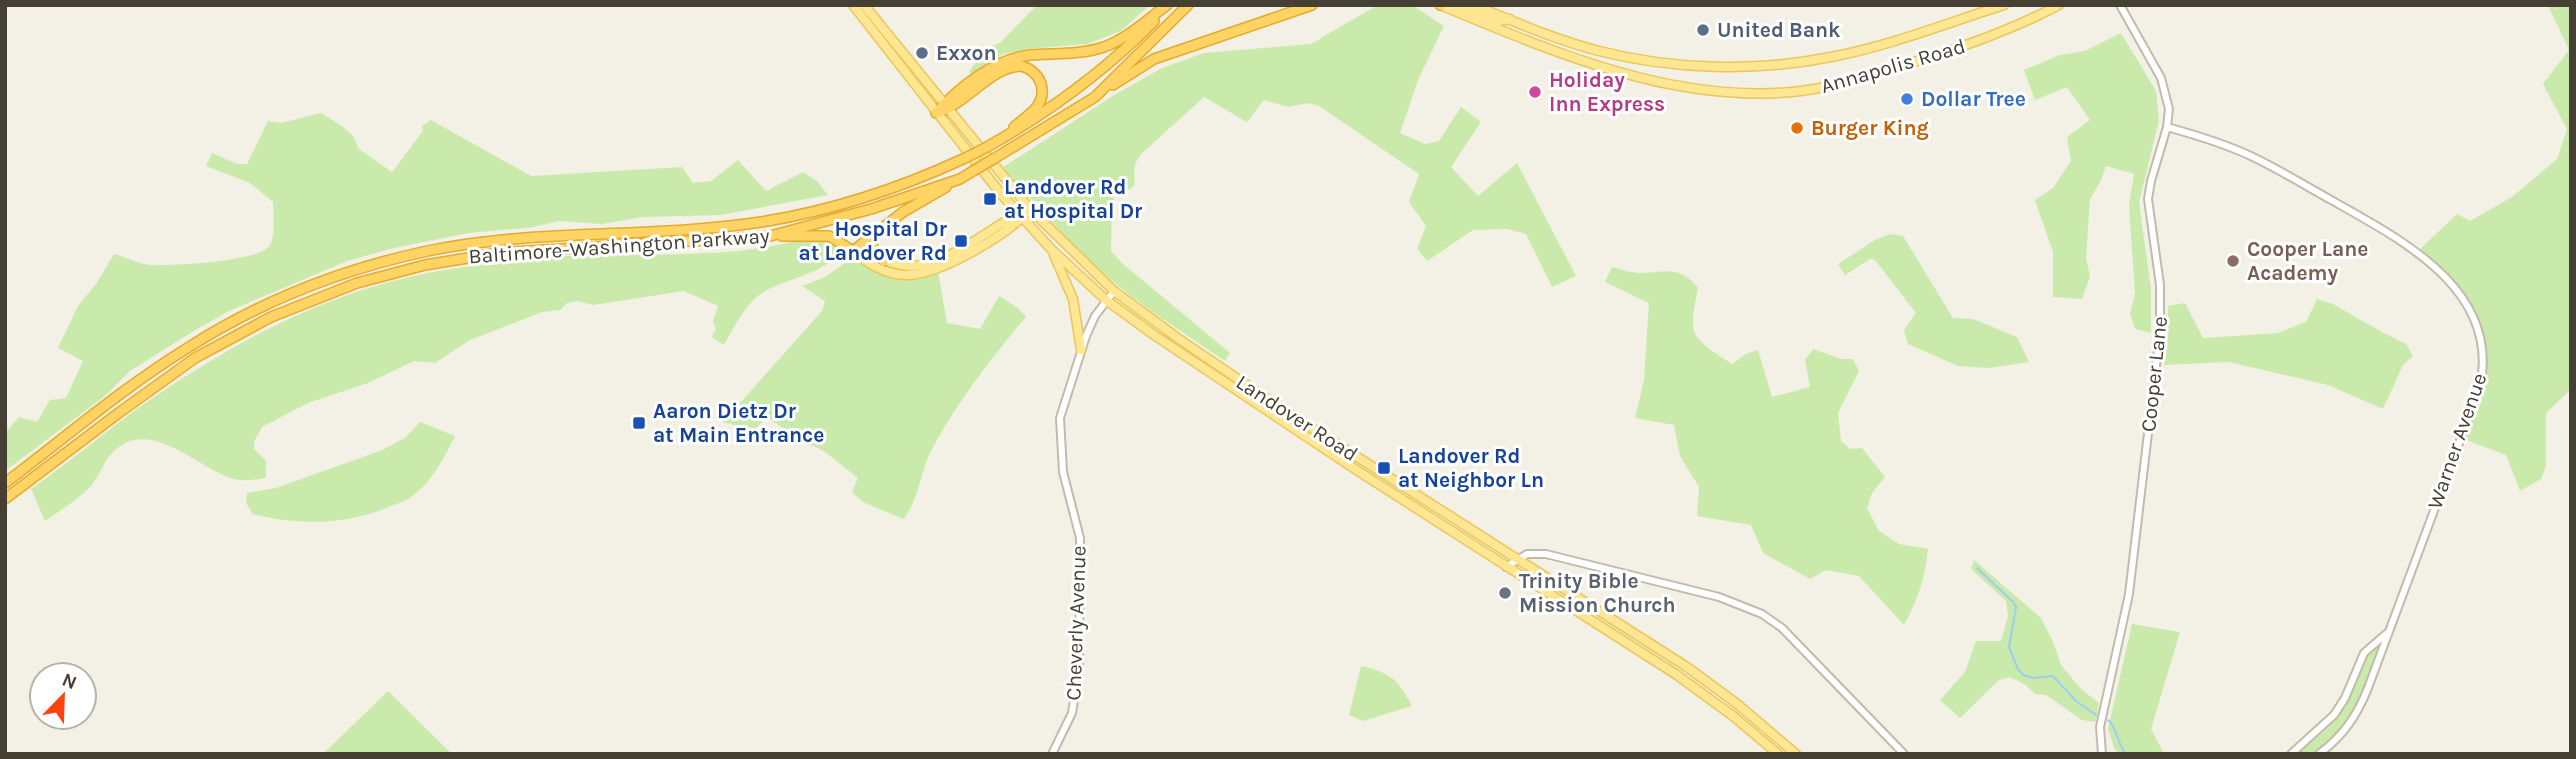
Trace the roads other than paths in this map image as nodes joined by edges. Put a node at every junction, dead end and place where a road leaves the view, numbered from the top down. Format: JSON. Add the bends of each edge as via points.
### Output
{"nodes":[{"id":1,"x":853,"y":5,"type":"edge"},
{"id":2,"x":864,"y":5,"type":"edge"},
{"id":3,"x":1168,"y":5,"type":"edge"},
{"id":4,"x":1188,"y":5,"type":"edge"},
{"id":5,"x":1440,"y":5,"type":"edge"},
{"id":6,"x":1458,"y":5,"type":"edge"},
{"id":7,"x":1474,"y":5,"type":"edge"},
{"id":8,"x":2004,"y":5,"type":"edge"},
{"id":9,"x":2059,"y":5,"type":"edge"},
{"id":10,"x":2120,"y":5,"type":"edge"},
{"id":11,"x":1309,"y":6,"type":"edge"},
{"id":12,"x":1510,"y":19,"type":"junction"},
{"id":13,"x":1095,"y":97,"type":"junction"},
{"id":14,"x":946,"y":107,"type":"junction"},
{"id":15,"x":936,"y":113,"type":"junction"},
{"id":16,"x":2167,"y":127,"type":"junction"},
{"id":17,"x":991,"y":145,"type":"junction"},
{"id":18,"x":960,"y":179,"type":"junction"},
{"id":19,"x":1001,"y":194,"type":"junction"},
{"id":20,"x":1030,"y":209,"type":"junction"},
{"id":21,"x":1020,"y":216,"type":"junction"},
{"id":22,"x":998,"y":226,"type":"junction"},
{"id":23,"x":873,"y":235,"type":"junction"},
{"id":24,"x":771,"y":236,"type":"junction"},
{"id":25,"x":1051,"y":250,"type":"junction"},
{"id":26,"x":853,"y":251,"type":"junction"},
{"id":27,"x":884,"y":261,"type":"junction"},
{"id":28,"x":1114,"y":291,"type":"junction"},
{"id":29,"x":1107,"y":300,"type":"junction"},
{"id":30,"x":1081,"y":350,"type":"junction"},
{"id":31,"x":5,"y":482,"type":"edge"},
{"id":32,"x":5,"y":499,"type":"edge"},
{"id":33,"x":1516,"y":559,"type":"junction"},
{"id":34,"x":1506,"y":567,"type":"junction"},
{"id":35,"x":2388,"y":633,"type":"junction"},
{"id":36,"x":1052,"y":754,"type":"edge"},
{"id":37,"x":1778,"y":754,"type":"edge"},
{"id":38,"x":1796,"y":754,"type":"edge"},
{"id":39,"x":1904,"y":754,"type":"edge"},
{"id":40,"x":2102,"y":754,"type":"edge"},
{"id":41,"x":2291,"y":754,"type":"edge"},
{"id":42,"x":2319,"y":754,"type":"edge"}],
"edges":[{"from":1,"to":15,"type":"main road","name":"Landover Road"},
{"from":2,"to":14,"type":"main road","name":"Landover Road"},
{"from":3,"to":14,"type":"highway","via":[[1109,45],[1002,62]]},
{"from":3,"to":17,"type":"highway","name":"Baltimore-Washington Parkway","via":[[1087,82]]},
{"from":4,"to":13,"type":"highway","name":"Baltimore-Washington Parkway"},
{"from":5,"to":9,"type":"main road","name":"Annapolis Road","via":[[1530,43],[1627,73],[1705,89],[1774,93],[1836,85],[1926,58],[2014,27]]},
{"from":6,"to":12,"type":"main road","via":[[1499,22]]},
{"from":7,"to":12,"type":"main road","name":"Annapolis Road"},
{"from":8,"to":12,"type":"main road","name":"Annapolis Road","via":[[1842,55],[1733,66],[1675,64],[1609,53]]},
{"from":10,"to":16,"type":"street","name":"Cooper Lane","via":[[2161,78],[2169,109]]},
{"from":11,"to":13,"type":"highway","via":[[1154,59]]},
{"from":13,"to":18,"type":"highway","name":"Baltimore-Washington Parkway","bridge":true},
{"from":14,"to":15,"type":"highway"},
{"from":14,"to":17,"type":"highway","via":[[1004,70],[1022,66],[1034,73],[1042,86],[1038,105]]},
{"from":14,"to":20,"type":"main road","name":"Landover Road"},
{"from":15,"to":19,"type":"main road","name":"Landover Road"},
{"from":16,"to":35,"type":"street","name":"Warner Avenue","via":[[2251,156],[2392,235],[2441,274],[2473,317],[2482,346],[2480,387]]},
{"from":16,"to":40,"type":"street","name":"Cooper Lane","via":[[2148,199],[2160,285],[2160,332],[2130,594],[2100,727]]},
{"from":17,"to":31,"type":"highway","name":"Baltimore-Washington Parkway","bridge":true,"via":[[868,197],[788,217],[707,227],[497,240],[423,252],[352,271],[266,305],[188,348]]},
{"from":18,"to":23,"type":"highway"},
{"from":18,"to":24,"type":"highway","name":"Baltimore-Washington Parkway"},
{"from":19,"to":21,"type":"main road","name":"Landover Road"},
{"from":19,"to":22,"type":"main road","via":[[1005,210]]},
{"from":20,"to":21,"type":"main road"},
{"from":20,"to":28,"type":"main road","name":"Landover Road"},
{"from":21,"to":22,"type":"main road"},
{"from":21,"to":25,"type":"main road","name":"Landover Road"},
{"from":21,"to":26,"type":"main road","via":[[976,249],[922,273],[889,272]]},
{"from":22,"to":27,"type":"main road","via":[[928,263],[906,266]]},
{"from":23,"to":26,"type":"highway"},
{"from":23,"to":27,"type":"highway","via":[[872,250]]},
{"from":24,"to":26,"type":"highway","via":[[824,235]]},
{"from":24,"to":32,"type":"highway","name":"Baltimore-Washington Parkway","via":[[498,253],[357,283],[271,317],[206,351]]},
{"from":25,"to":29,"type":"main road","name":"Landover Road"},
{"from":25,"to":30,"type":"main road","via":[[1073,299]]},
{"from":26,"to":27,"type":"main road","via":[[863,250]]},
{"from":28,"to":29,"type":"street","name":"Cheverly Avenue"},
{"from":28,"to":33,"type":"main road","name":"Landover Road","via":[[1290,414]]},
{"from":29,"to":30,"type":"street","name":"Cheverly Avenue","via":[[1090,325]]},
{"from":29,"to":34,"type":"main road","name":"Landover Road"},
{"from":30,"to":36,"type":"street","name":"Cheverly Avenue","via":[[1059,429],[1063,472],[1080,538],[1078,678],[1072,713]]},
{"from":33,"to":34,"type":"street"},
{"from":33,"to":38,"type":"main road","name":"Landover Road","via":[[1687,667]]},
{"from":33,"to":39,"type":"street","via":[[1546,554],[1753,609],[1783,628]]},
{"from":34,"to":37,"type":"main road","name":"Landover Road","via":[[1682,678]]},
{"from":35,"to":41,"type":"street","name":"Warner Avenue","via":[[2364,653],[2334,715]]},
{"from":35,"to":42,"type":"street","name":"Warner Avenue","via":[[2359,710],[2346,731]]}]}
